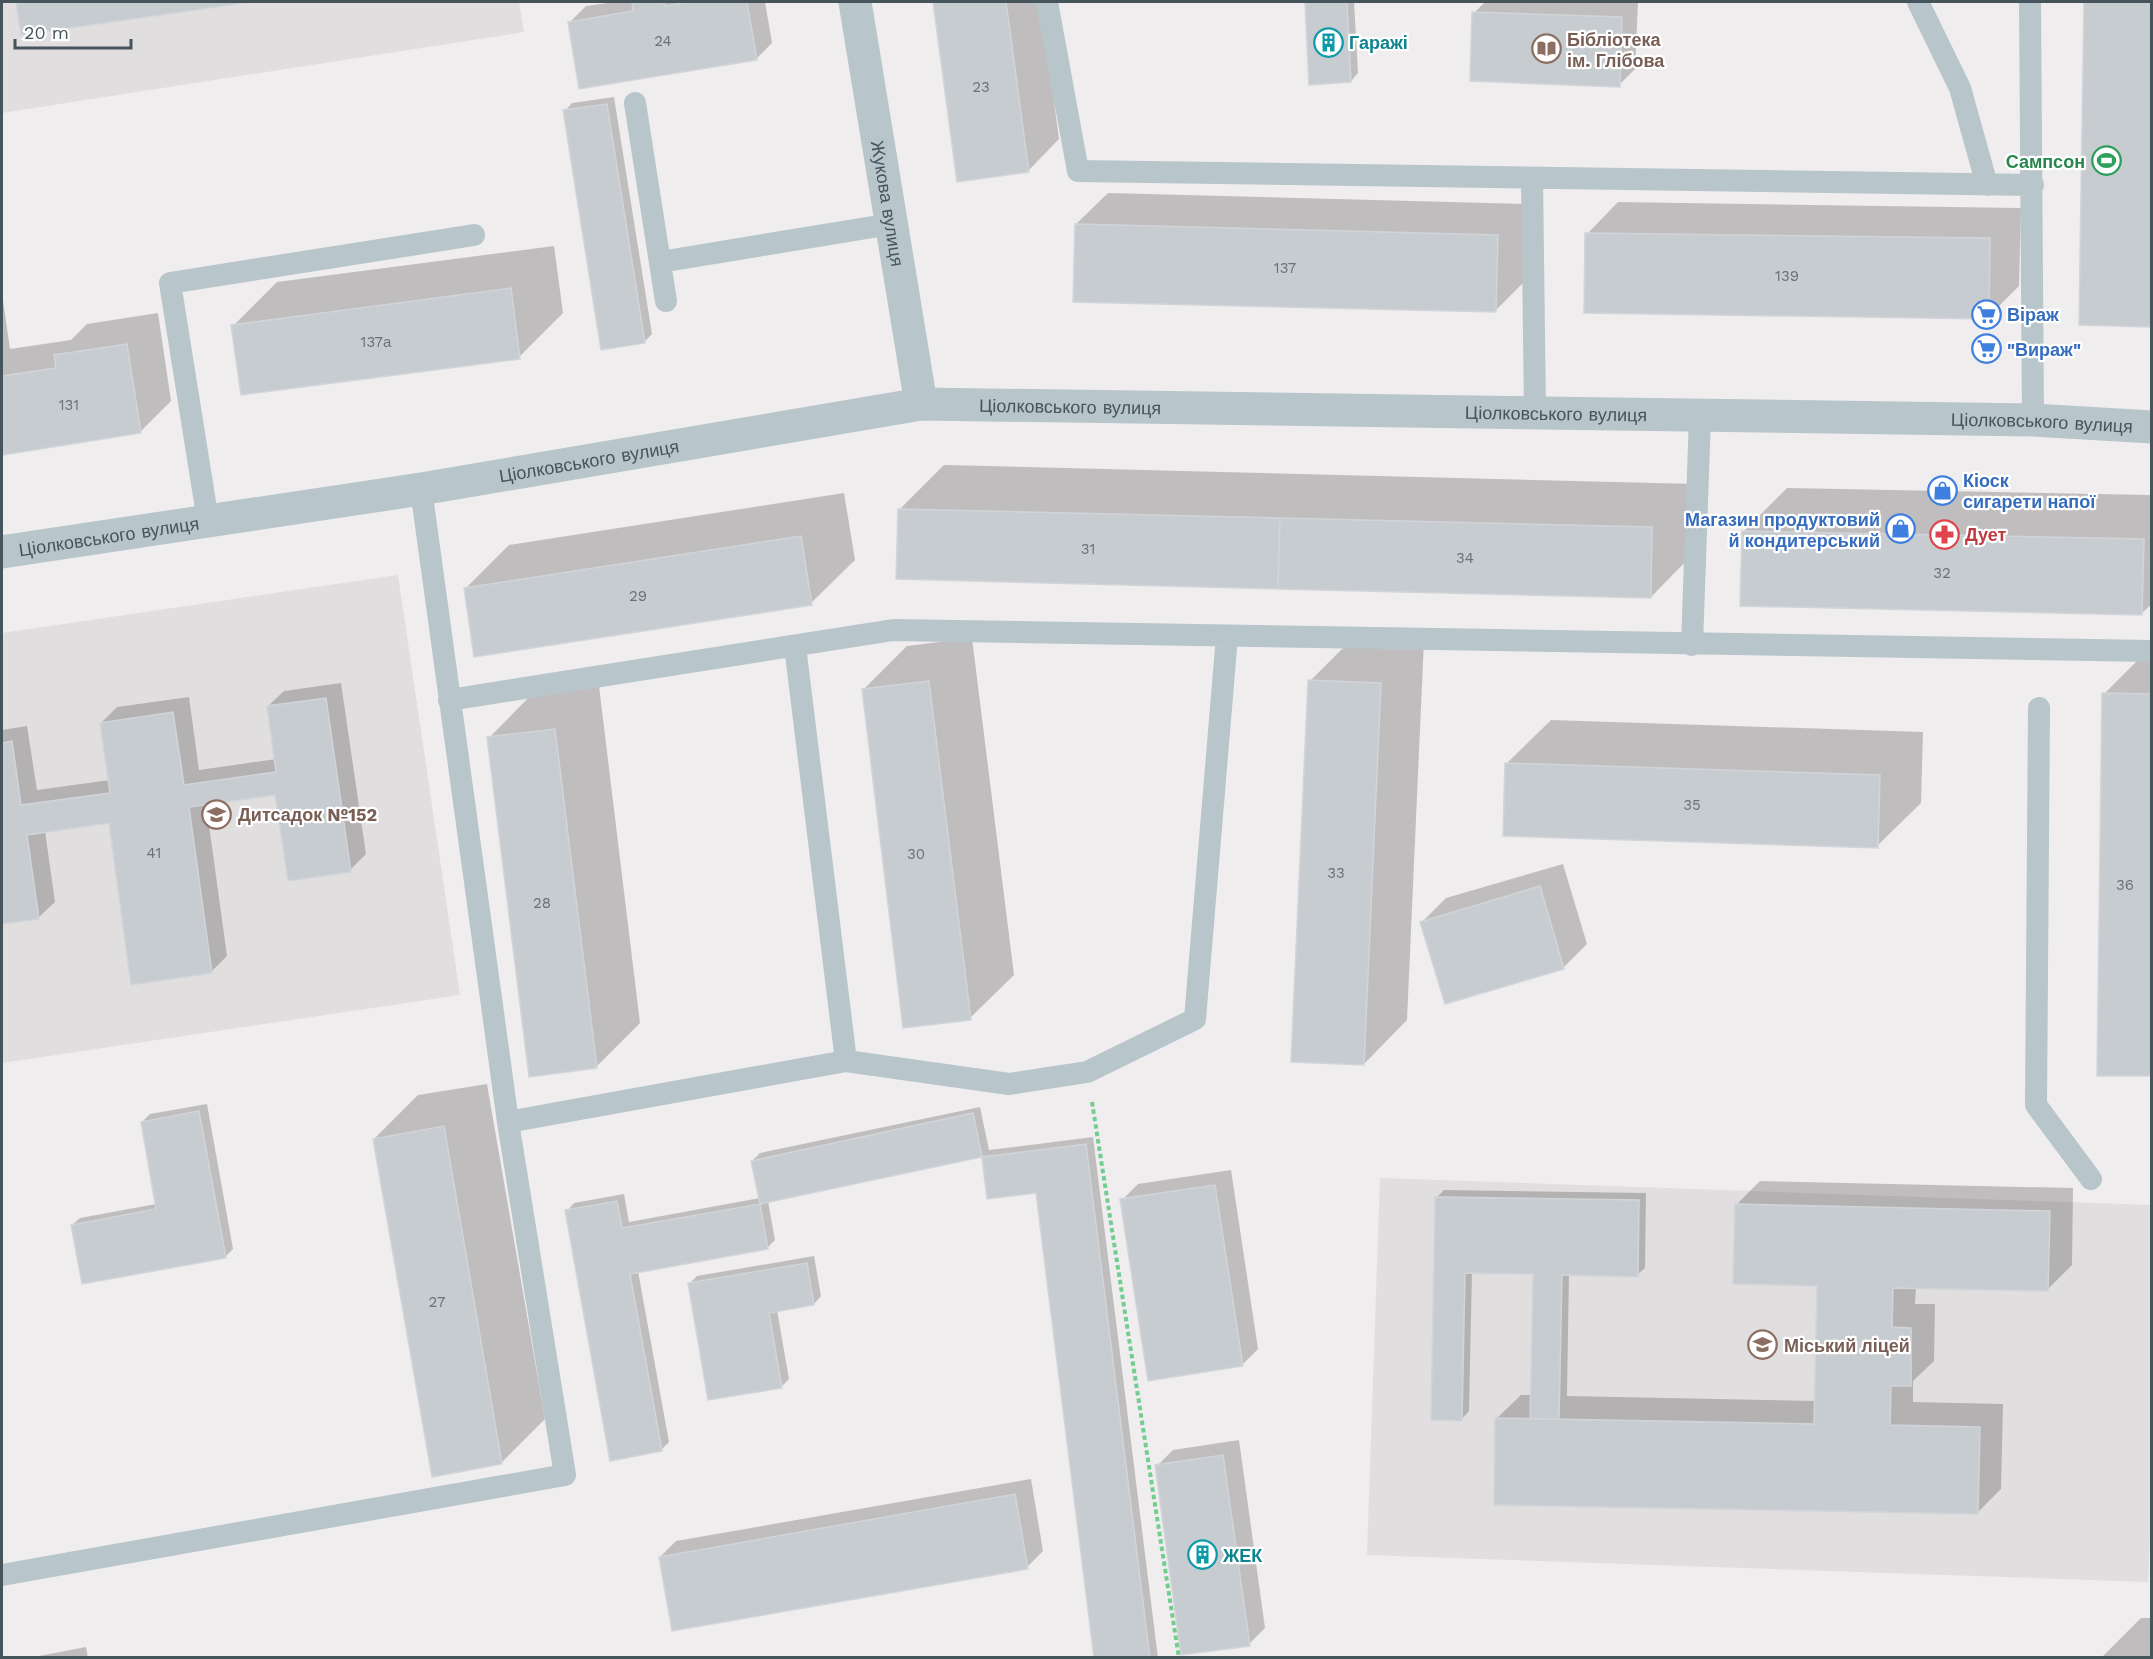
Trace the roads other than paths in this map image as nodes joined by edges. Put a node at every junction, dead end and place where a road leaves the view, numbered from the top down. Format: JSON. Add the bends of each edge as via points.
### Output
{"nodes":[{"id":1,"x":855,"y":2,"type":"edge"},
{"id":2,"x":1047,"y":2,"type":"edge"},
{"id":3,"x":1918,"y":2,"type":"edge"},
{"id":4,"x":2030,"y":2,"type":"edge"},
{"id":5,"x":635,"y":103,"type":"dead end"},
{"id":6,"x":1532,"y":178,"type":"junction"},
{"id":7,"x":1987,"y":185,"type":"junction"},
{"id":8,"x":2033,"y":185,"type":"junction"},
{"id":9,"x":891,"y":224,"type":"junction"},
{"id":10,"x":474,"y":235,"type":"dead end"},
{"id":11,"x":660,"y":262,"type":"junction"},
{"id":12,"x":666,"y":301,"type":"dead end"},
{"id":13,"x":921,"y":404,"type":"junction"},
{"id":14,"x":1535,"y":413,"type":"junction"},
{"id":15,"x":1700,"y":416,"type":"junction"},
{"id":16,"x":2033,"y":420,"type":"junction"},
{"id":17,"x":2151,"y":427,"type":"edge"},
{"id":18,"x":421,"y":489,"type":"junction"},
{"id":19,"x":208,"y":521,"type":"junction"},
{"id":20,"x":2,"y":552,"type":"edge"},
{"id":21,"x":1227,"y":636,"type":"junction"},
{"id":22,"x":1692,"y":645,"type":"junction"},
{"id":23,"x":795,"y":646,"type":"junction"},
{"id":24,"x":2151,"y":651,"type":"edge"},
{"id":25,"x":449,"y":700,"type":"junction"},
{"id":26,"x":2039,"y":708,"type":"dead end"},
{"id":27,"x":846,"y":1061,"type":"junction"},
{"id":28,"x":508,"y":1122,"type":"junction"},
{"id":29,"x":2091,"y":1179,"type":"dead end"},
{"id":30,"x":2,"y":1575,"type":"edge"}],
"edges":[{"from":1,"to":9,"type":"street","name":"Жукова вулиця"},
{"from":2,"to":6,"type":"lane","via":[[1078,171]]},
{"from":3,"to":7,"type":"lane","via":[[1960,88]]},
{"from":4,"to":8,"type":"lane"},
{"from":5,"to":11,"type":"lane"},
{"from":6,"to":7,"type":"lane"},
{"from":6,"to":14,"type":"lane"},
{"from":7,"to":8,"type":"lane"},
{"from":8,"to":16,"type":"lane"},
{"from":9,"to":11,"type":"lane"},
{"from":9,"to":13,"type":"street","name":"Жукова вулиця"},
{"from":10,"to":19,"type":"lane","via":[[170,283]]},
{"from":11,"to":12,"type":"lane"},
{"from":13,"to":14,"type":"street","name":"Ціолковського вулиця"},
{"from":13,"to":18,"type":"street","name":"Ціолковського вулиця"},
{"from":14,"to":15,"type":"street","name":"Ціолковського вулиця"},
{"from":15,"to":16,"type":"street","name":"Ціолковського вулиця"},
{"from":15,"to":22,"type":"lane"},
{"from":16,"to":17,"type":"street","name":"Ціолковського вулиця"},
{"from":18,"to":19,"type":"street","name":"Ціолковського вулиця"},
{"from":18,"to":25,"type":"lane"},
{"from":19,"to":20,"type":"street","name":"Ціолковського вулиця"},
{"from":21,"to":22,"type":"lane"},
{"from":21,"to":23,"type":"lane","via":[[893,630]]},
{"from":21,"to":27,"type":"lane","via":[[1195,1018],[1087,1072],[1009,1084]]},
{"from":22,"to":24,"type":"lane"},
{"from":23,"to":25,"type":"lane"},
{"from":23,"to":27,"type":"lane"},
{"from":25,"to":28,"type":"lane"},
{"from":26,"to":29,"type":"lane","via":[[2036,1105]]},
{"from":27,"to":28,"type":"lane"},
{"from":28,"to":30,"type":"lane","via":[[565,1475]]}]}
